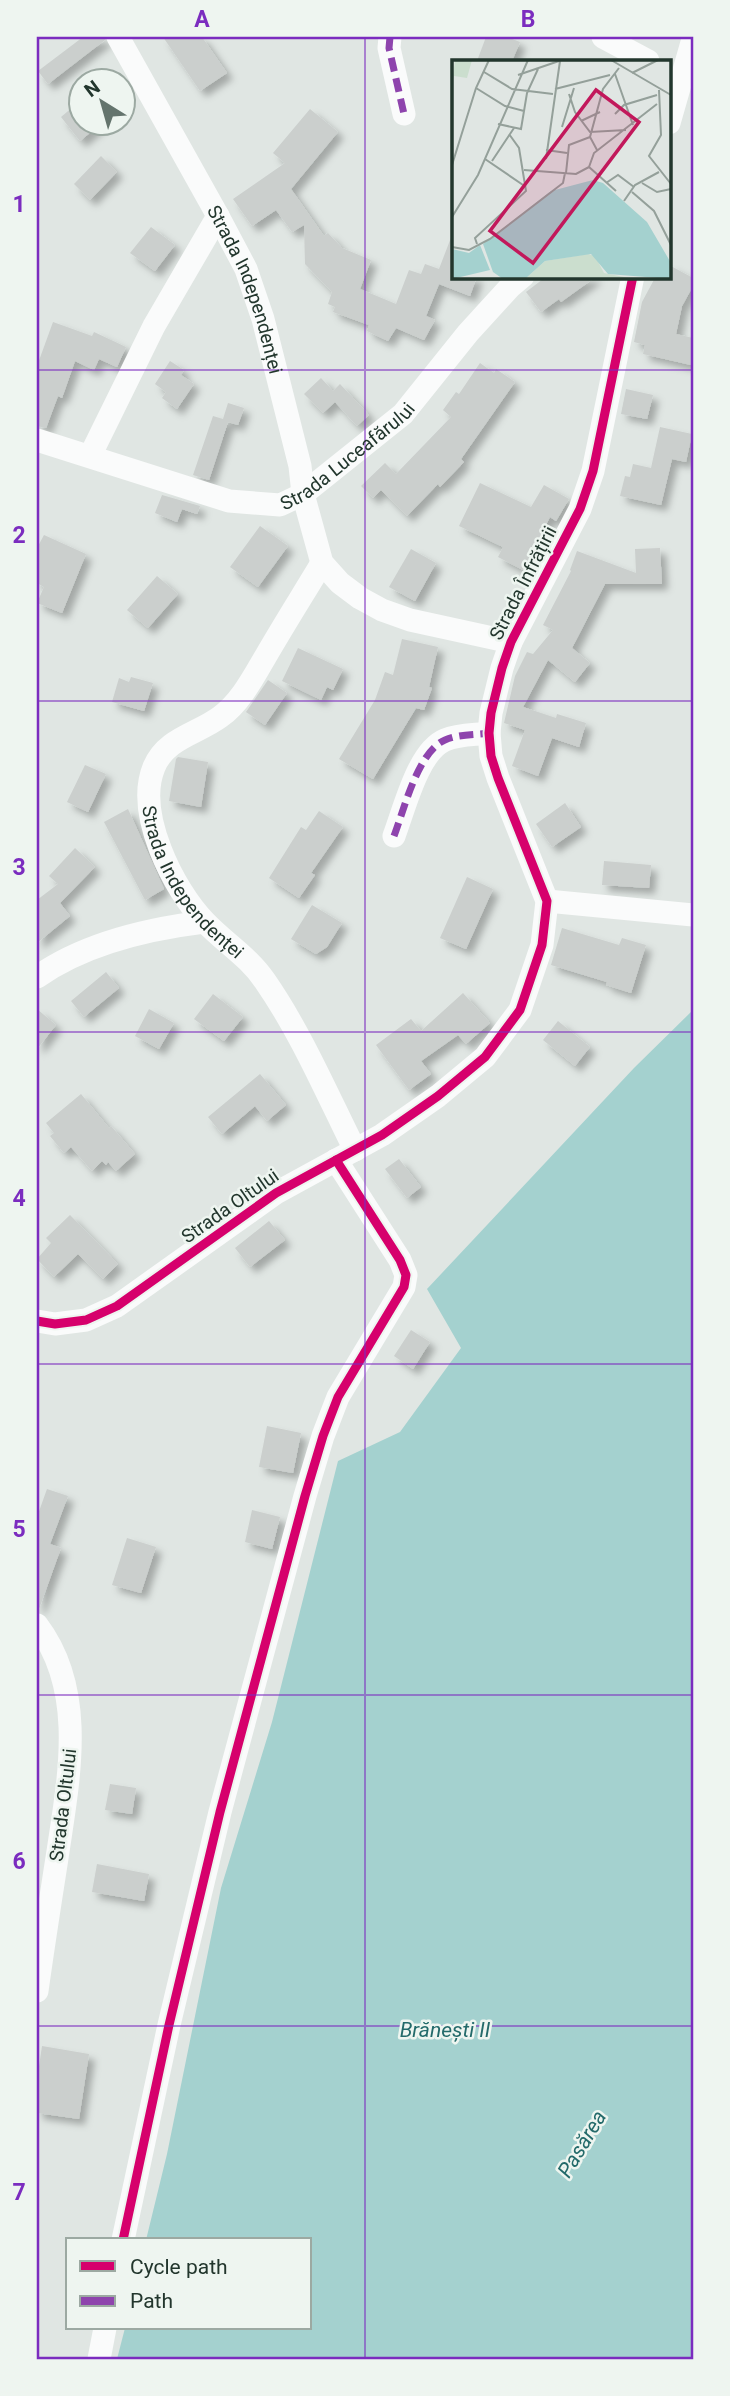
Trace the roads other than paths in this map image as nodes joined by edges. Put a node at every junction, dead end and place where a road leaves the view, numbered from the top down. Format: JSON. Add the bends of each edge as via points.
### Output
{"nodes":[{"id":1,"x":118,"y":37,"type":"edge"},
{"id":2,"x":390,"y":37,"type":"edge"},
{"id":3,"x":603,"y":37,"type":"edge"},
{"id":4,"x":693,"y":39,"type":"edge"},
{"id":5,"x":646,"y":60,"type":"edge"},
{"id":6,"x":675,"y":76,"type":"edge"},
{"id":7,"x":404,"y":114,"type":"dead end"},
{"id":8,"x":670,"y":115,"type":"edge"},
{"id":9,"x":219,"y":216,"type":"junction"},
{"id":10,"x":520,"y":278,"type":"edge"},
{"id":11,"x":634,"y":278,"type":"edge"},
{"id":12,"x":37,"y":440,"type":"edge"},
{"id":13,"x":90,"y":456,"type":"junction"},
{"id":14,"x":303,"y":494,"type":"junction"},
{"id":15,"x":322,"y":563,"type":"junction"},
{"id":16,"x":511,"y":642,"type":"junction"},
{"id":17,"x":489,"y":733,"type":"junction"},
{"id":18,"x":394,"y":836,"type":"dead end"},
{"id":19,"x":547,"y":901,"type":"junction"},
{"id":20,"x":693,"y":915,"type":"edge"},
{"id":21,"x":204,"y":922,"type":"junction"},
{"id":22,"x":37,"y":977,"type":"edge"},
{"id":23,"x":346,"y":1155,"type":"junction"},
{"id":24,"x":37,"y":1321,"type":"edge"},
{"id":25,"x":38,"y":1629,"type":"edge"},
{"id":26,"x":37,"y":1991,"type":"edge"},
{"id":27,"x":123,"y":2238,"type":"edge"},
{"id":28,"x":105,"y":2330,"type":"edge"},
{"id":29,"x":99,"y":2359,"type":"edge"}],
"edges":[{"from":1,"to":9,"type":"street","name":"Strada Independenței"},
{"from":2,"to":7,"type":"street"},
{"from":3,"to":5,"type":"street"},
{"from":4,"to":6,"type":"street"},
{"from":6,"to":8,"type":"street"},
{"from":9,"to":13,"type":"street","via":[[154,326]]},
{"from":9,"to":14,"type":"street","name":"Strada Independenței","via":[[246,269],[263,319]]},
{"from":10,"to":14,"type":"street","name":"Strada Luceafărului","via":[[468,333],[403,414]]},
{"from":11,"to":16,"type":"street","name":"Strada Înfrățirii","via":[[593,471],[580,509]]},
{"from":12,"to":13,"type":"street","name":"Strada Luceafărului"},
{"from":13,"to":14,"type":"street","name":"Strada Luceafărului","via":[[229,502],[280,505]]},
{"from":14,"to":15,"type":"street","name":"Strada Independenței"},
{"from":15,"to":16,"type":"street","via":[[340,583],[382,610]]},
{"from":15,"to":21,"type":"street","name":"Strada Independenței","via":[[243,693],[221,717],[165,750],[154,767],[149,787],[154,835],[172,874]]},
{"from":16,"to":17,"type":"street","name":"Strada Înfrățirii"},
{"from":17,"to":18,"type":"street","via":[[456,736],[433,747],[422,762]]},
{"from":17,"to":19,"type":"street","name":"Strada Înfrățirii","via":[[498,778]]},
{"from":19,"to":20,"type":"street"},
{"from":19,"to":23,"type":"street","name":"Strada Oltului","via":[[542,945],[531,980],[520,1010],[502,1037],[485,1058],[438,1097]]},
{"from":21,"to":22,"type":"street","via":[[123,937],[67,959]]},
{"from":21,"to":23,"type":"street","name":"Strada Independenței","via":[[250,961],[265,981],[317,1074]]},
{"from":23,"to":24,"type":"street","name":"Strada Oltului","via":[[276,1193],[117,1306],[86,1320]]},
{"from":23,"to":27,"type":"street","via":[[400,1260],[406,1275],[404,1287],[338,1397],[304,1496],[220,1812]]},
{"from":25,"to":26,"type":"street","name":"Strada Oltului","via":[[60,1669],[68,1698],[70,1735],[69,1776]]},
{"from":28,"to":29,"type":"street"}]}
